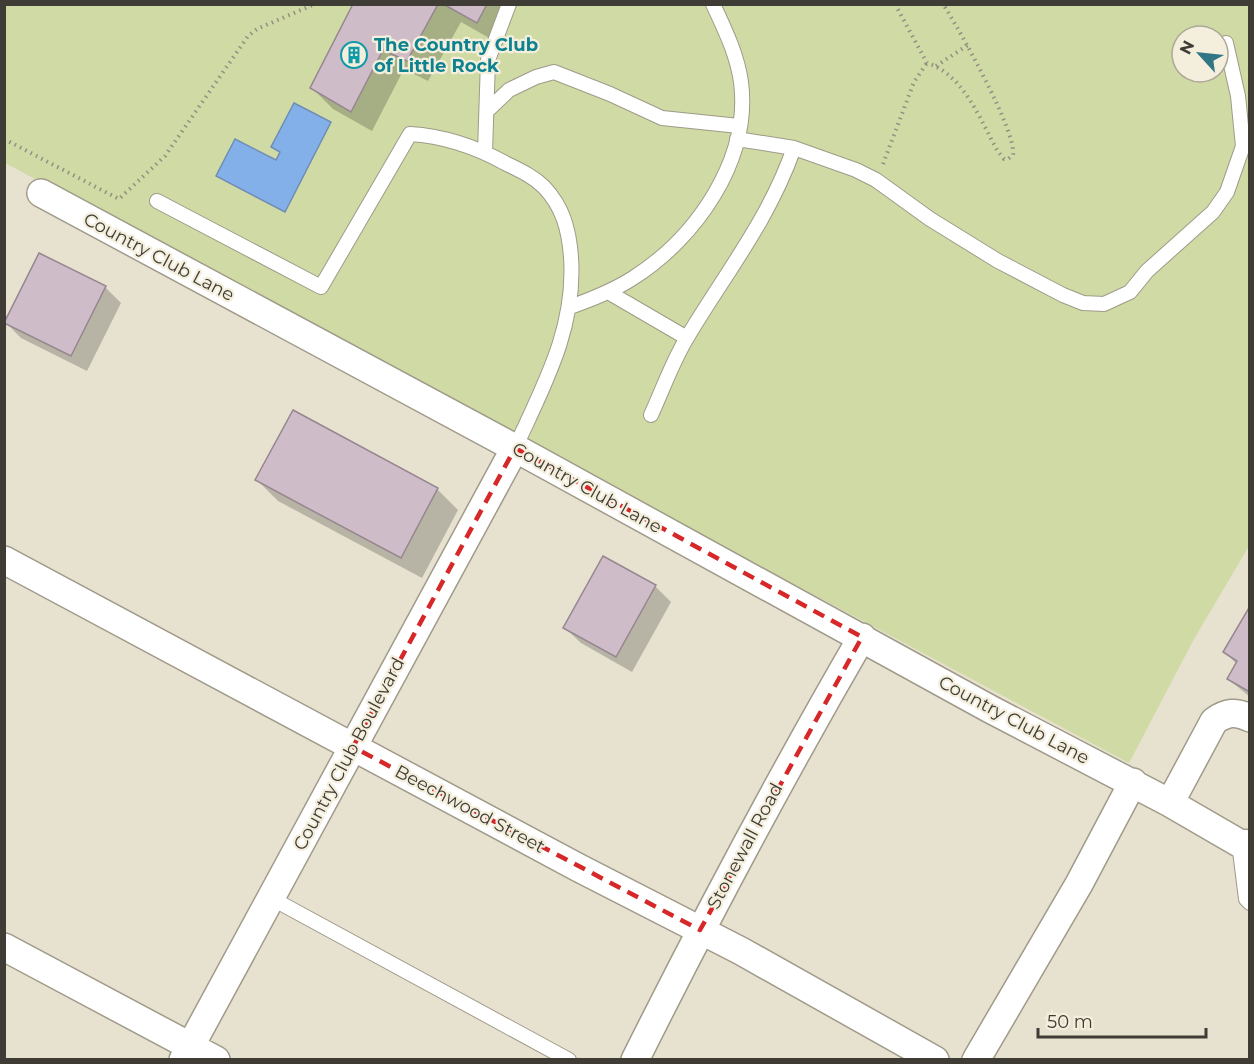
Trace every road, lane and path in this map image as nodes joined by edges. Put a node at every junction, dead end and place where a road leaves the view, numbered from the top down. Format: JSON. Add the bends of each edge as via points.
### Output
{"nodes":[{"id":1,"x":315,"y":4,"type":"edge"},
{"id":2,"x":509,"y":4,"type":"edge"},
{"id":3,"x":714,"y":4,"type":"edge"},
{"id":4,"x":895,"y":4,"type":"edge"},
{"id":5,"x":942,"y":4,"type":"edge"},
{"id":6,"x":968,"y":45,"type":"junction"},
{"id":7,"x":1230,"y":61,"type":"edge"},
{"id":8,"x":927,"y":63,"type":"junction"},
{"id":9,"x":936,"y":66,"type":"junction"},
{"id":10,"x":487,"y":111,"type":"junction"},
{"id":11,"x":738,"y":132,"type":"junction"},
{"id":12,"x":4,"y":139,"type":"edge"},
{"id":13,"x":794,"y":148,"type":"junction"},
{"id":14,"x":485,"y":152,"type":"junction"},
{"id":15,"x":876,"y":180,"type":"junction"},
{"id":16,"x":41,"y":193,"type":"dead end"},
{"id":17,"x":157,"y":201,"type":"dead end"},
{"id":18,"x":608,"y":292,"type":"junction"},
{"id":19,"x":570,"y":307,"type":"junction"},
{"id":20,"x":687,"y":338,"type":"junction"},
{"id":21,"x":651,"y":415,"type":"dead end"},
{"id":22,"x":515,"y":448,"type":"junction"},
{"id":23,"x":4,"y":560,"type":"edge"},
{"id":24,"x":862,"y":637,"type":"junction"},
{"id":25,"x":1250,"y":718,"type":"edge"},
{"id":26,"x":353,"y":747,"type":"junction"},
{"id":27,"x":1133,"y":782,"type":"junction"},
{"id":28,"x":1170,"y":803,"type":"junction"},
{"id":29,"x":1244,"y":843,"type":"edge"},
{"id":30,"x":271,"y":898,"type":"junction"},
{"id":31,"x":1250,"y":903,"type":"edge"},
{"id":32,"x":700,"y":930,"type":"junction"},
{"id":33,"x":4,"y":947,"type":"edge"},
{"id":34,"x":187,"y":1052,"type":"edge"},
{"id":35,"x":216,"y":1059,"type":"edge"},
{"id":36,"x":569,"y":1059,"type":"edge"},
{"id":37,"x":635,"y":1059,"type":"edge"},
{"id":38,"x":935,"y":1059,"type":"edge"},
{"id":39,"x":976,"y":1059,"type":"edge"}],
"edges":[{"from":1,"to":12,"type":"path","via":[[248,36],[165,156],[119,199]]},
{"from":2,"to":10,"type":"lane","via":[[488,60]]},
{"from":3,"to":11,"type":"lane","via":[[741,84]]},
{"from":4,"to":8,"type":"path"},
{"from":5,"to":6,"type":"path"},
{"from":6,"to":9,"type":"path"},
{"from":6,"to":9,"type":"path","via":[[1014,148],[1011,157],[1001,156],[958,83]]},
{"from":7,"to":15,"type":"lane","via":[[1238,96],[1242,146],[1227,192],[1213,212],[1130,292],[1104,304],[1083,303],[1063,295],[998,261]]},
{"from":8,"to":9,"type":"path"},
{"from":8,"to":15,"type":"path","via":[[914,82]]},
{"from":10,"to":11,"type":"lane","via":[[509,90],[554,72],[662,118]]},
{"from":10,"to":14,"type":"lane"},
{"from":11,"to":13,"type":"lane"},
{"from":11,"to":18,"type":"lane","via":[[730,165],[708,204],[686,232],[662,257]]},
{"from":13,"to":15,"type":"lane"},
{"from":13,"to":20,"type":"lane","via":[[779,188],[751,239]]},
{"from":14,"to":17,"type":"lane","via":[[432,135],[410,134],[321,287]]},
{"from":14,"to":19,"type":"lane","via":[[543,186],[565,218],[570,237]]},
{"from":16,"to":22,"type":"street","name":"Country Club Lane"},
{"from":18,"to":19,"type":"lane"},
{"from":18,"to":20,"type":"lane"},
{"from":19,"to":22,"type":"lane","via":[[559,348]]},
{"from":20,"to":21,"type":"lane"},
{"from":22,"to":24,"type":"street","name":"Country Club Lane"},
{"from":22,"to":26,"type":"street","name":"Country Club Boulevard"},
{"from":23,"to":26,"type":"street","name":"Beechwood Street"},
{"from":24,"to":27,"type":"street","name":"Country Club Lane","via":[[990,709]]},
{"from":24,"to":32,"type":"street","name":"Stonewall Road"},
{"from":25,"to":28,"type":"street","via":[[1234,712],[1214,721]]},
{"from":26,"to":30,"type":"street","name":"Country Club Boulevard"},
{"from":26,"to":32,"type":"street","name":"Beechwood Street"},
{"from":27,"to":28,"type":"street","name":"Country Club Lane"},
{"from":27,"to":39,"type":"street","via":[[1079,884]]},
{"from":28,"to":29,"type":"street","name":"Country Club Lane"},
{"from":29,"to":31,"type":"lane","via":[[1246,899]]},
{"from":30,"to":34,"type":"street","name":"Country Club Boulevard"},
{"from":30,"to":36,"type":"lane"},
{"from":32,"to":37,"type":"street","name":"Stonewall Road"},
{"from":32,"to":38,"type":"street","name":"Beechwood Street"},
{"from":33,"to":34,"type":"street"},
{"from":34,"to":35,"type":"street"}]}
